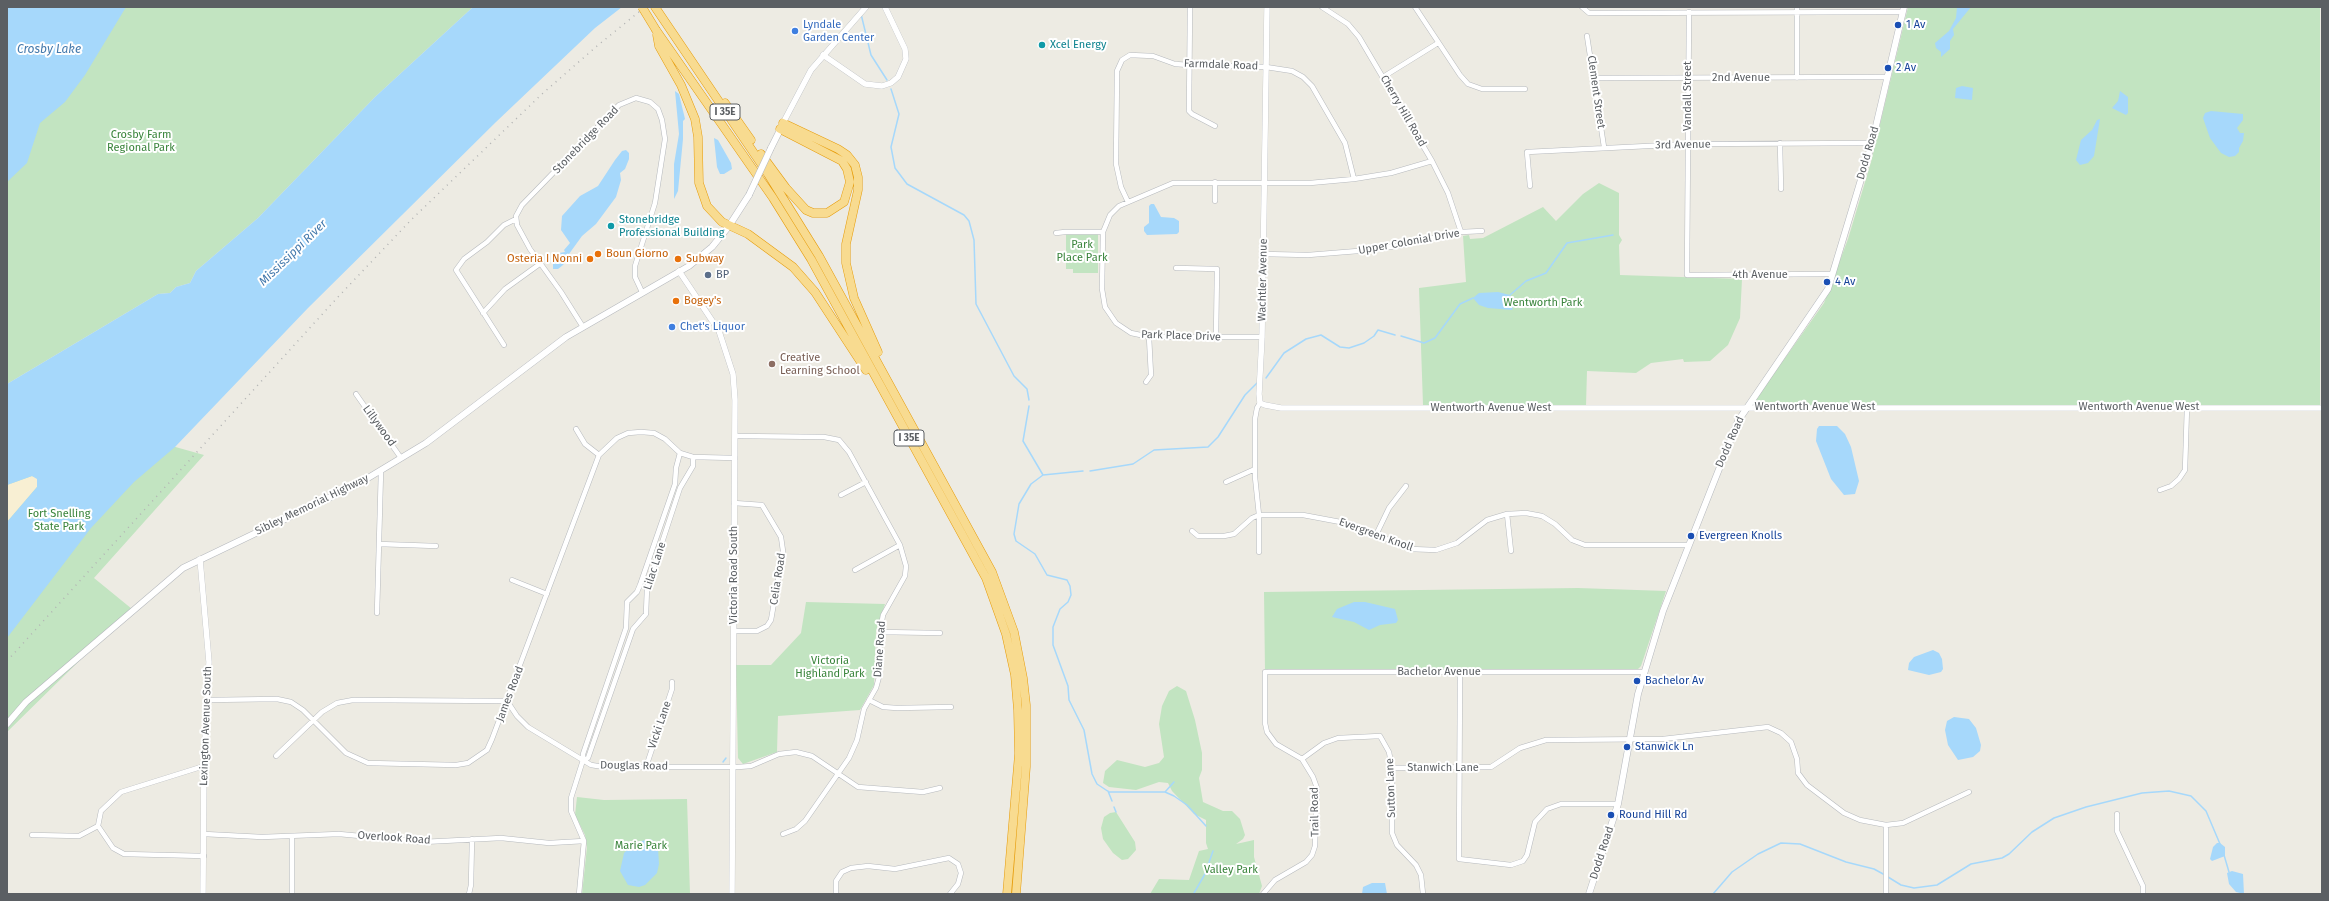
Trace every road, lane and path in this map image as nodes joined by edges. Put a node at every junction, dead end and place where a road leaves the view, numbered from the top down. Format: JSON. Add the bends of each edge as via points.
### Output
{"nodes":[{"id":1,"x":642,"y":7,"type":"edge"},
{"id":2,"x":655,"y":7,"type":"edge"},
{"id":3,"x":866,"y":7,"type":"edge"},
{"id":4,"x":885,"y":7,"type":"edge"},
{"id":5,"x":1190,"y":7,"type":"edge"},
{"id":6,"x":1267,"y":7,"type":"edge"},
{"id":7,"x":1322,"y":7,"type":"edge"},
{"id":8,"x":1415,"y":7,"type":"edge"},
{"id":9,"x":1582,"y":7,"type":"edge"},
{"id":10,"x":1797,"y":9,"type":"edge"},
{"id":11,"x":1657,"y":10,"type":"edge"},
{"id":12,"x":1903,"y":10,"type":"edge"},
{"id":13,"x":1689,"y":12,"type":"junction"},
{"id":14,"x":668,"y":27,"type":"junction"},
{"id":15,"x":656,"y":30,"type":"junction"},
{"id":16,"x":1587,"y":36,"type":"dead end"},
{"id":17,"x":1438,"y":43,"type":"junction"},
{"id":18,"x":823,"y":55,"type":"junction"},
{"id":19,"x":1190,"y":65,"type":"junction"},
{"id":20,"x":1266,"y":67,"type":"junction"},
{"id":21,"x":1383,"y":77,"type":"junction"},
{"id":22,"x":1888,"y":77,"type":"junction"},
{"id":23,"x":1594,"y":78,"type":"junction"},
{"id":24,"x":1688,"y":78,"type":"junction"},
{"id":25,"x":1797,"y":78,"type":"junction"},
{"id":26,"x":1524,"y":89,"type":"dead end"},
{"id":27,"x":782,"y":126,"type":"junction"},
{"id":28,"x":1215,"y":126,"type":"dead end"},
{"id":29,"x":1872,"y":143,"type":"junction"},
{"id":30,"x":1688,"y":144,"type":"junction"},
{"id":31,"x":1780,"y":144,"type":"junction"},
{"id":32,"x":1604,"y":147,"type":"junction"},
{"id":33,"x":1432,"y":161,"type":"junction"},
{"id":34,"x":1354,"y":179,"type":"junction"},
{"id":35,"x":1215,"y":182,"type":"junction"},
{"id":36,"x":1264,"y":182,"type":"junction"},
{"id":37,"x":1530,"y":186,"type":"dead end"},
{"id":38,"x":1781,"y":189,"type":"dead end"},
{"id":39,"x":1215,"y":201,"type":"dead end"},
{"id":40,"x":1128,"y":202,"type":"junction"},
{"id":41,"x":516,"y":219,"type":"junction"},
{"id":42,"x":729,"y":226,"type":"junction"},
{"id":43,"x":1482,"y":231,"type":"dead end"},
{"id":44,"x":1102,"y":232,"type":"junction"},
{"id":45,"x":1461,"y":232,"type":"junction"},
{"id":46,"x":1056,"y":234,"type":"dead end"},
{"id":47,"x":1263,"y":254,"type":"junction"},
{"id":48,"x":541,"y":264,"type":"junction"},
{"id":49,"x":1176,"y":268,"type":"dead end"},
{"id":50,"x":679,"y":271,"type":"junction"},
{"id":51,"x":1833,"y":274,"type":"junction"},
{"id":52,"x":1687,"y":275,"type":"joint"},
{"id":53,"x":642,"y":292,"type":"junction"},
{"id":54,"x":483,"y":313,"type":"junction"},
{"id":55,"x":583,"y":327,"type":"junction"},
{"id":56,"x":1149,"y":337,"type":"junction"},
{"id":57,"x":1262,"y":337,"type":"junction"},
{"id":58,"x":1216,"y":338,"type":"junction"},
{"id":59,"x":504,"y":345,"type":"dead end"},
{"id":60,"x":1146,"y":382,"type":"dead end"},
{"id":61,"x":356,"y":394,"type":"dead end"},
{"id":62,"x":900,"y":401,"type":"junction"},
{"id":63,"x":1260,"y":403,"type":"junction"},
{"id":64,"x":2187,"y":407,"type":"junction"},
{"id":65,"x":1746,"y":408,"type":"junction"},
{"id":66,"x":2322,"y":408,"type":"edge"},
{"id":67,"x":896,"y":413,"type":"junction"},
{"id":68,"x":576,"y":429,"type":"dead end"},
{"id":69,"x":735,"y":436,"type":"junction"},
{"id":70,"x":680,"y":453,"type":"junction"},
{"id":71,"x":599,"y":455,"type":"junction"},
{"id":72,"x":693,"y":457,"type":"junction"},
{"id":73,"x":401,"y":458,"type":"junction"},
{"id":74,"x":734,"y":458,"type":"junction"},
{"id":75,"x":1255,"y":469,"type":"junction"},
{"id":76,"x":381,"y":471,"type":"junction"},
{"id":77,"x":866,"y":482,"type":"junction"},
{"id":78,"x":1226,"y":482,"type":"dead end"},
{"id":79,"x":1406,"y":486,"type":"dead end"},
{"id":80,"x":2160,"y":490,"type":"dead end"},
{"id":81,"x":841,"y":495,"type":"dead end"},
{"id":82,"x":734,"y":503,"type":"junction"},
{"id":83,"x":1507,"y":514,"type":"junction"},
{"id":84,"x":1259,"y":515,"type":"junction"},
{"id":85,"x":1192,"y":531,"type":"dead end"},
{"id":86,"x":1376,"y":535,"type":"junction"},
{"id":87,"x":379,"y":544,"type":"junction"},
{"id":88,"x":900,"y":545,"type":"junction"},
{"id":89,"x":1689,"y":545,"type":"junction"},
{"id":90,"x":436,"y":546,"type":"dead end"},
{"id":91,"x":1259,"y":552,"type":"dead end"},
{"id":92,"x":1511,"y":552,"type":"dead end"},
{"id":93,"x":200,"y":559,"type":"junction"},
{"id":94,"x":855,"y":570,"type":"dead end"},
{"id":95,"x":512,"y":580,"type":"dead end"},
{"id":96,"x":547,"y":594,"type":"junction"},
{"id":97,"x":377,"y":612,"type":"dead end"},
{"id":98,"x":734,"y":631,"type":"junction"},
{"id":99,"x":880,"y":632,"type":"junction"},
{"id":100,"x":940,"y":633,"type":"dead end"},
{"id":101,"x":1460,"y":672,"type":"junction"},
{"id":102,"x":1643,"y":672,"type":"junction"},
{"id":103,"x":672,"y":682,"type":"dead end"},
{"id":104,"x":208,"y":700,"type":"junction"},
{"id":105,"x":869,"y":700,"type":"junction"},
{"id":106,"x":507,"y":701,"type":"junction"},
{"id":107,"x":1265,"y":702,"type":"joint"},
{"id":108,"x":951,"y":707,"type":"dead end"},
{"id":109,"x":313,"y":721,"type":"junction"},
{"id":110,"x":7,"y":724,"type":"edge"},
{"id":111,"x":1630,"y":738,"type":"junction"},
{"id":112,"x":276,"y":756,"type":"dead end"},
{"id":113,"x":1302,"y":759,"type":"junction"},
{"id":114,"x":583,"y":760,"type":"junction"},
{"id":115,"x":204,"y":766,"type":"junction"},
{"id":116,"x":646,"y":767,"type":"junction"},
{"id":117,"x":733,"y":767,"type":"junction"},
{"id":118,"x":1392,"y":768,"type":"junction"},
{"id":119,"x":1460,"y":768,"type":"junction"},
{"id":120,"x":839,"y":773,"type":"junction"},
{"id":121,"x":940,"y":788,"type":"dead end"},
{"id":122,"x":1969,"y":792,"type":"dead end"},
{"id":123,"x":1618,"y":804,"type":"junction"},
{"id":124,"x":2117,"y":814,"type":"dead end"},
{"id":125,"x":1886,"y":825,"type":"junction"},
{"id":126,"x":98,"y":826,"type":"junction"},
{"id":127,"x":204,"y":834,"type":"junction"},
{"id":128,"x":783,"y":834,"type":"dead end"},
{"id":129,"x":32,"y":835,"type":"dead end"},
{"id":130,"x":292,"y":836,"type":"junction"},
{"id":131,"x":472,"y":840,"type":"junction"},
{"id":132,"x":584,"y":841,"type":"junction"},
{"id":133,"x":204,"y":856,"type":"junction"},
{"id":134,"x":203,"y":894,"type":"edge"},
{"id":135,"x":292,"y":894,"type":"edge"},
{"id":136,"x":469,"y":894,"type":"edge"},
{"id":137,"x":579,"y":894,"type":"edge"},
{"id":138,"x":732,"y":894,"type":"edge"},
{"id":139,"x":836,"y":894,"type":"edge"},
{"id":140,"x":950,"y":894,"type":"edge"},
{"id":141,"x":1008,"y":894,"type":"edge"},
{"id":142,"x":1016,"y":894,"type":"edge"},
{"id":143,"x":1263,"y":894,"type":"edge"},
{"id":144,"x":1423,"y":894,"type":"edge"},
{"id":145,"x":1589,"y":894,"type":"edge"},
{"id":146,"x":1886,"y":894,"type":"edge"},
{"id":147,"x":2143,"y":894,"type":"edge"}],
"edges":[{"from":1,"to":15,"type":"highway","number":"I 35E","bridge":true},
{"from":2,"to":14,"type":"highway","number":"I 35E"},
{"from":3,"to":18,"type":"street"},
{"from":4,"to":18,"type":"street","via":[[905,54],[902,69],[891,83],[882,86],[866,84]]},
{"from":5,"to":19,"type":"street"},
{"from":6,"to":20,"type":"street","name":"Wachtler Avenue"},
{"from":7,"to":21,"type":"street","name":"Cherry Hill Road","via":[[1348,24],[1359,37]]},
{"from":8,"to":17,"type":"street"},
{"from":9,"to":11,"type":"street","via":[[1588,13]]},
{"from":10,"to":12,"type":"street"},
{"from":10,"to":13,"type":"street"},
{"from":10,"to":25,"type":"street"},
{"from":11,"to":13,"type":"street"},
{"from":12,"to":22,"type":"main road","name":"Dodd Road"},
{"from":13,"to":24,"type":"street","name":"Vandall Street"},
{"from":14,"to":27,"type":"highway","via":[[686,47],[797,202],[813,213],[827,213],[838,207],[847,196],[850,182],[847,169],[842,162]]},
{"from":14,"to":62,"type":"highway","number":"I 35E","via":[[780,192]]},
{"from":15,"to":42,"type":"highway","via":[[659,46],[681,85],[694,119],[698,137],[699,183],[703,197],[713,213]]},
{"from":15,"to":67,"type":"highway","number":"I 35E","via":[[773,198],[811,259]]},
{"from":16,"to":23,"type":"street","name":"Clement Street"},
{"from":17,"to":21,"type":"street"},
{"from":17,"to":26,"type":"street","via":[[1468,84],[1482,89]]},
{"from":18,"to":27,"type":"street","via":[[801,87]]},
{"from":19,"to":20,"type":"street","name":"Farmdale Road"},
{"from":19,"to":28,"type":"street","via":[[1189,111]]},
{"from":19,"to":40,"type":"street","name":"Farmdale Road","via":[[1140,54],[1130,55],[1122,60],[1118,71],[1116,164],[1121,187]]},
{"from":20,"to":34,"type":"street","name":"Farmdale Road","via":[[1292,71],[1312,86],[1345,143]]},
{"from":20,"to":36,"type":"street","name":"Wachtler Avenue"},
{"from":21,"to":33,"type":"street","name":"Cherry Hill Road"},
{"from":22,"to":25,"type":"street","name":"2nd Avenue"},
{"from":22,"to":29,"type":"main road","name":"Dodd Road"},
{"from":23,"to":24,"type":"street","name":"2nd Avenue"},
{"from":23,"to":32,"type":"street","name":"Clement Street"},
{"from":24,"to":25,"type":"street","name":"2nd Avenue"},
{"from":24,"to":30,"type":"street","name":"Vandall Street"},
{"from":27,"to":42,"type":"main road","name":"Sibley Memorial Highway","bridge":true,"via":[[749,195]]},
{"from":27,"to":62,"type":"highway","via":[[838,149],[855,165],[858,190],[846,244],[848,281]]},
{"from":29,"to":31,"type":"street","name":"3rd Avenue"},
{"from":29,"to":51,"type":"main road","name":"Dodd Road"},
{"from":30,"to":31,"type":"street","name":"3rd Avenue"},
{"from":30,"to":32,"type":"street","name":"3rd Avenue"},
{"from":30,"to":52,"type":"street","name":"Vandall Street"},
{"from":31,"to":38,"type":"street"},
{"from":32,"to":37,"type":"street","name":"3rd Avenue","via":[[1527,152]]},
{"from":33,"to":34,"type":"street","name":"Park Place Drive","via":[[1391,173]]},
{"from":33,"to":45,"type":"street","name":"Cherry Hill Road","via":[[1448,194]]},
{"from":34,"to":36,"type":"street","name":"Park Place Drive"},
{"from":35,"to":36,"type":"street","name":"Park Place Drive"},
{"from":35,"to":39,"type":"street"},
{"from":35,"to":40,"type":"street","name":"Park Place Drive","via":[[1173,183]]},
{"from":36,"to":47,"type":"street","name":"Wachtler Avenue"},
{"from":40,"to":44,"type":"street","name":"Park Place Drive","via":[[1119,206],[1110,215]]},
{"from":41,"to":48,"type":"street","via":[[522,235]]},
{"from":41,"to":53,"type":"street","name":"Stonebridge Road","via":[[522,206],[619,105],[636,98],[650,102],[661,116],[665,144],[654,203],[635,266],[635,277]]},
{"from":41,"to":54,"type":"street","via":[[504,225],[457,267],[457,274]]},
{"from":42,"to":50,"type":"main road","name":"Sibley Memorial Highway","via":[[712,247]]},
{"from":42,"to":67,"type":"highway","via":[[772,249],[805,279]]},
{"from":43,"to":45,"type":"street","name":"Upper Colonial Drive"},
{"from":44,"to":46,"type":"street"},
{"from":44,"to":56,"type":"street","name":"Park Place Drive","via":[[1102,289],[1105,307],[1116,323],[1131,333]]},
{"from":45,"to":47,"type":"street","name":"Upper Colonial Drive","via":[[1398,246],[1358,251],[1308,255]]},
{"from":47,"to":57,"type":"street","name":"Wachtler Avenue"},
{"from":48,"to":54,"type":"street","via":[[505,289]]},
{"from":48,"to":55,"type":"street"},
{"from":49,"to":58,"type":"street","via":[[1217,269]]},
{"from":50,"to":53,"type":"main road","name":"Sibley Memorial Highway"},
{"from":50,"to":69,"type":"street","name":"Victoria Road South","via":[[716,326],[727,352],[733,374]]},
{"from":51,"to":52,"type":"street","name":"4th Avenue"},
{"from":51,"to":65,"type":"main road","name":"Dodd Road","via":[[1819,305]]},
{"from":53,"to":55,"type":"main road","name":"Sibley Memorial Highway"},
{"from":54,"to":59,"type":"street"},
{"from":55,"to":73,"type":"main road","name":"Sibley Memorial Highway","via":[[536,358],[473,409]]},
{"from":56,"to":58,"type":"street","name":"Park Place Drive"},
{"from":56,"to":60,"type":"street","via":[[1151,375]]},
{"from":57,"to":58,"type":"street","name":"Park Place Drive"},
{"from":57,"to":63,"type":"street","name":"Wachtler Avenue"},
{"from":61,"to":73,"type":"street","name":"Lillywood"},
{"from":62,"to":142,"type":"highway","number":"I 35E","via":[[992,572],[1014,632],[1024,678],[1026,705],[1026,767]]},
{"from":63,"to":65,"type":"street","name":"Wentworth Avenue West","via":[[1281,408]]},
{"from":63,"to":75,"type":"street","name":"Wachtler Avenue","via":[[1255,419]]},
{"from":64,"to":65,"type":"street","name":"Wentworth Avenue West"},
{"from":64,"to":66,"type":"street","name":"Wentworth Avenue West"},
{"from":64,"to":80,"type":"street","via":[[2185,470],[2171,486]]},
{"from":65,"to":89,"type":"main road","name":"Dodd Road","via":[[1729,441]]},
{"from":67,"to":141,"type":"highway","number":"I 35E","via":[[980,564],[1006,634],[1015,675],[1019,754]]},
{"from":68,"to":71,"type":"street","via":[[585,444]]},
{"from":69,"to":74,"type":"street","name":"Victoria Road South"},
{"from":69,"to":77,"type":"street","name":"Diane Road","via":[[824,437],[839,440]]},
{"from":70,"to":71,"type":"street","via":[[654,433],[641,432],[628,433],[617,438]]},
{"from":70,"to":72,"type":"street"},
{"from":70,"to":114,"type":"street","name":"Lilac Lane","via":[[675,484],[640,585],[627,602],[626,628]]},
{"from":71,"to":96,"type":"street","name":"James Road"},
{"from":72,"to":74,"type":"street"},
{"from":72,"to":114,"type":"street","name":"Lilac Lane","via":[[693,466],[680,488],[647,588],[646,614],[633,629],[588,758]]},
{"from":73,"to":76,"type":"main road","name":"Sibley Memorial Highway"},
{"from":74,"to":82,"type":"street","name":"Victoria Road South"},
{"from":75,"to":78,"type":"street"},
{"from":75,"to":84,"type":"street","name":"Wachtler Avenue"},
{"from":76,"to":87,"type":"street"},
{"from":76,"to":93,"type":"main road","name":"Sibley Memorial Highway"},
{"from":77,"to":81,"type":"street"},
{"from":77,"to":88,"type":"street","name":"Diane Road"},
{"from":79,"to":86,"type":"street","via":[[1389,508]]},
{"from":82,"to":98,"type":"street","name":"Victoria Road South"},
{"from":82,"to":98,"type":"street","name":"Celia Road","via":[[762,505],[781,537],[783,551],[771,620],[767,626],[757,631]]},
{"from":83,"to":86,"type":"street","name":"Evergreen Knoll","via":[[1487,520],[1457,543],[1436,550],[1410,549]]},
{"from":83,"to":89,"type":"street","name":"Evergreen Knoll","via":[[1526,513],[1542,516],[1572,540],[1584,545]]},
{"from":83,"to":92,"type":"street"},
{"from":84,"to":85,"type":"street","via":[[1234,534],[1198,536]]},
{"from":84,"to":86,"type":"street","name":"Evergreen Knoll","via":[[1324,518],[1351,524]]},
{"from":84,"to":91,"type":"street","name":"Wachtler Avenue"},
{"from":87,"to":90,"type":"street"},
{"from":87,"to":97,"type":"street"},
{"from":88,"to":94,"type":"street"},
{"from":88,"to":99,"type":"street","name":"Diane Road","via":[[906,566],[905,576],[883,615]]},
{"from":89,"to":102,"type":"main road","name":"Dodd Road"},
{"from":93,"to":104,"type":"street","name":"Lexington Avenue South","via":[[208,644]]},
{"from":93,"to":110,"type":"main road","name":"Sibley Memorial Highway","via":[[169,579],[26,702]]},
{"from":95,"to":96,"type":"street"},
{"from":96,"to":106,"type":"street","name":"James Road"},
{"from":98,"to":117,"type":"street","name":"Victoria Road South"},
{"from":99,"to":100,"type":"street"},
{"from":99,"to":105,"type":"street","name":"Diane Road","via":[[879,677]]},
{"from":101,"to":102,"type":"street","name":"Bachelor Avenue"},
{"from":101,"to":107,"type":"street","name":"Bachelor Avenue","via":[[1265,672]]},
{"from":101,"to":119,"type":"street"},
{"from":102,"to":111,"type":"main road","name":"Dodd Road"},
{"from":103,"to":116,"type":"street","name":"Vicki Lane","via":[[672,689]]},
{"from":104,"to":109,"type":"street","via":[[284,700],[303,710]]},
{"from":104,"to":115,"type":"street","name":"Lexington Avenue South"},
{"from":105,"to":108,"type":"street","via":[[883,707]]},
{"from":105,"to":120,"type":"street","name":"Diane Road","via":[[864,709],[857,740]]},
{"from":106,"to":109,"type":"street","via":[[353,700],[336,703]]},
{"from":106,"to":109,"type":"street","name":"James Road","via":[[487,750],[468,763],[456,765],[380,764],[362,761],[346,753]]},
{"from":106,"to":114,"type":"street","name":"Douglas Road","via":[[528,728]]},
{"from":107,"to":113,"type":"street","name":"Trail Road","via":[[1265,723],[1270,736],[1276,744]]},
{"from":109,"to":112,"type":"street"},
{"from":111,"to":119,"type":"street","name":"Stanwich Lane","via":[[1546,740],[1520,748],[1491,767]]},
{"from":111,"to":123,"type":"main road","name":"Dodd Road"},
{"from":111,"to":125,"type":"street","name":"Stanwich Lane","via":[[1664,739],[1768,727],[1781,732],[1791,742],[1797,759],[1798,774],[1807,785],[1844,813],[1860,820]]},
{"from":113,"to":118,"type":"street","name":"Sutton Lane","via":[[1324,743],[1338,738],[1380,736],[1390,752]]},
{"from":113,"to":143,"type":"street","name":"Trail Road","via":[[1313,777],[1316,788],[1315,846],[1306,862],[1274,880]]},
{"from":114,"to":116,"type":"street","name":"Douglas Road","via":[[591,765],[604,767]]},
{"from":114,"to":132,"type":"street","name":"Lilac Lane","via":[[571,798],[571,811]]},
{"from":115,"to":126,"type":"street","via":[[121,792],[101,811]]},
{"from":115,"to":127,"type":"street","name":"Lexington Avenue South"},
{"from":116,"to":117,"type":"street","name":"Douglas Road"},
{"from":117,"to":120,"type":"street","name":"Douglas Road","via":[[751,766],[779,754],[796,752],[812,756]]},
{"from":117,"to":138,"type":"street","name":"Victoria Road South"},
{"from":118,"to":119,"type":"street","name":"Stanwich Lane"},
{"from":118,"to":144,"type":"street","name":"Sutton Lane","via":[[1392,833],[1397,845],[1416,865],[1421,875]]},
{"from":119,"to":123,"type":"street","via":[[1459,859],[1511,865],[1523,861],[1527,855],[1535,822],[1547,809],[1561,804]]},
{"from":120,"to":121,"type":"street","name":"Douglas Road","via":[[858,787],[923,792]]},
{"from":120,"to":128,"type":"street","name":"Diane Road","via":[[805,820],[796,829]]},
{"from":122,"to":125,"type":"street","via":[[1903,823]]},
{"from":123,"to":145,"type":"main road","name":"Dodd Road"},
{"from":124,"to":147,"type":"street","via":[[2117,831],[2143,886]]},
{"from":125,"to":146,"type":"street"},
{"from":126,"to":129,"type":"street","via":[[79,836]]},
{"from":126,"to":133,"type":"street","via":[[113,848],[124,854]]},
{"from":127,"to":130,"type":"street","name":"Overlook Road"},
{"from":127,"to":133,"type":"street","name":"Lexington Avenue South"},
{"from":130,"to":131,"type":"street","name":"Overlook Road","via":[[339,834],[423,842]]},
{"from":130,"to":135,"type":"street"},
{"from":131,"to":132,"type":"street","name":"Overlook Road","via":[[501,838],[549,843]]},
{"from":131,"to":136,"type":"street"},
{"from":132,"to":137,"type":"street","name":"Lilac Lane"},
{"from":133,"to":134,"type":"street","name":"Lexington Avenue South"},
{"from":139,"to":140,"type":"street","via":[[836,881],[842,872],[851,868],[868,866],[895,870],[949,858],[958,864],[961,873],[958,884]]}]}
